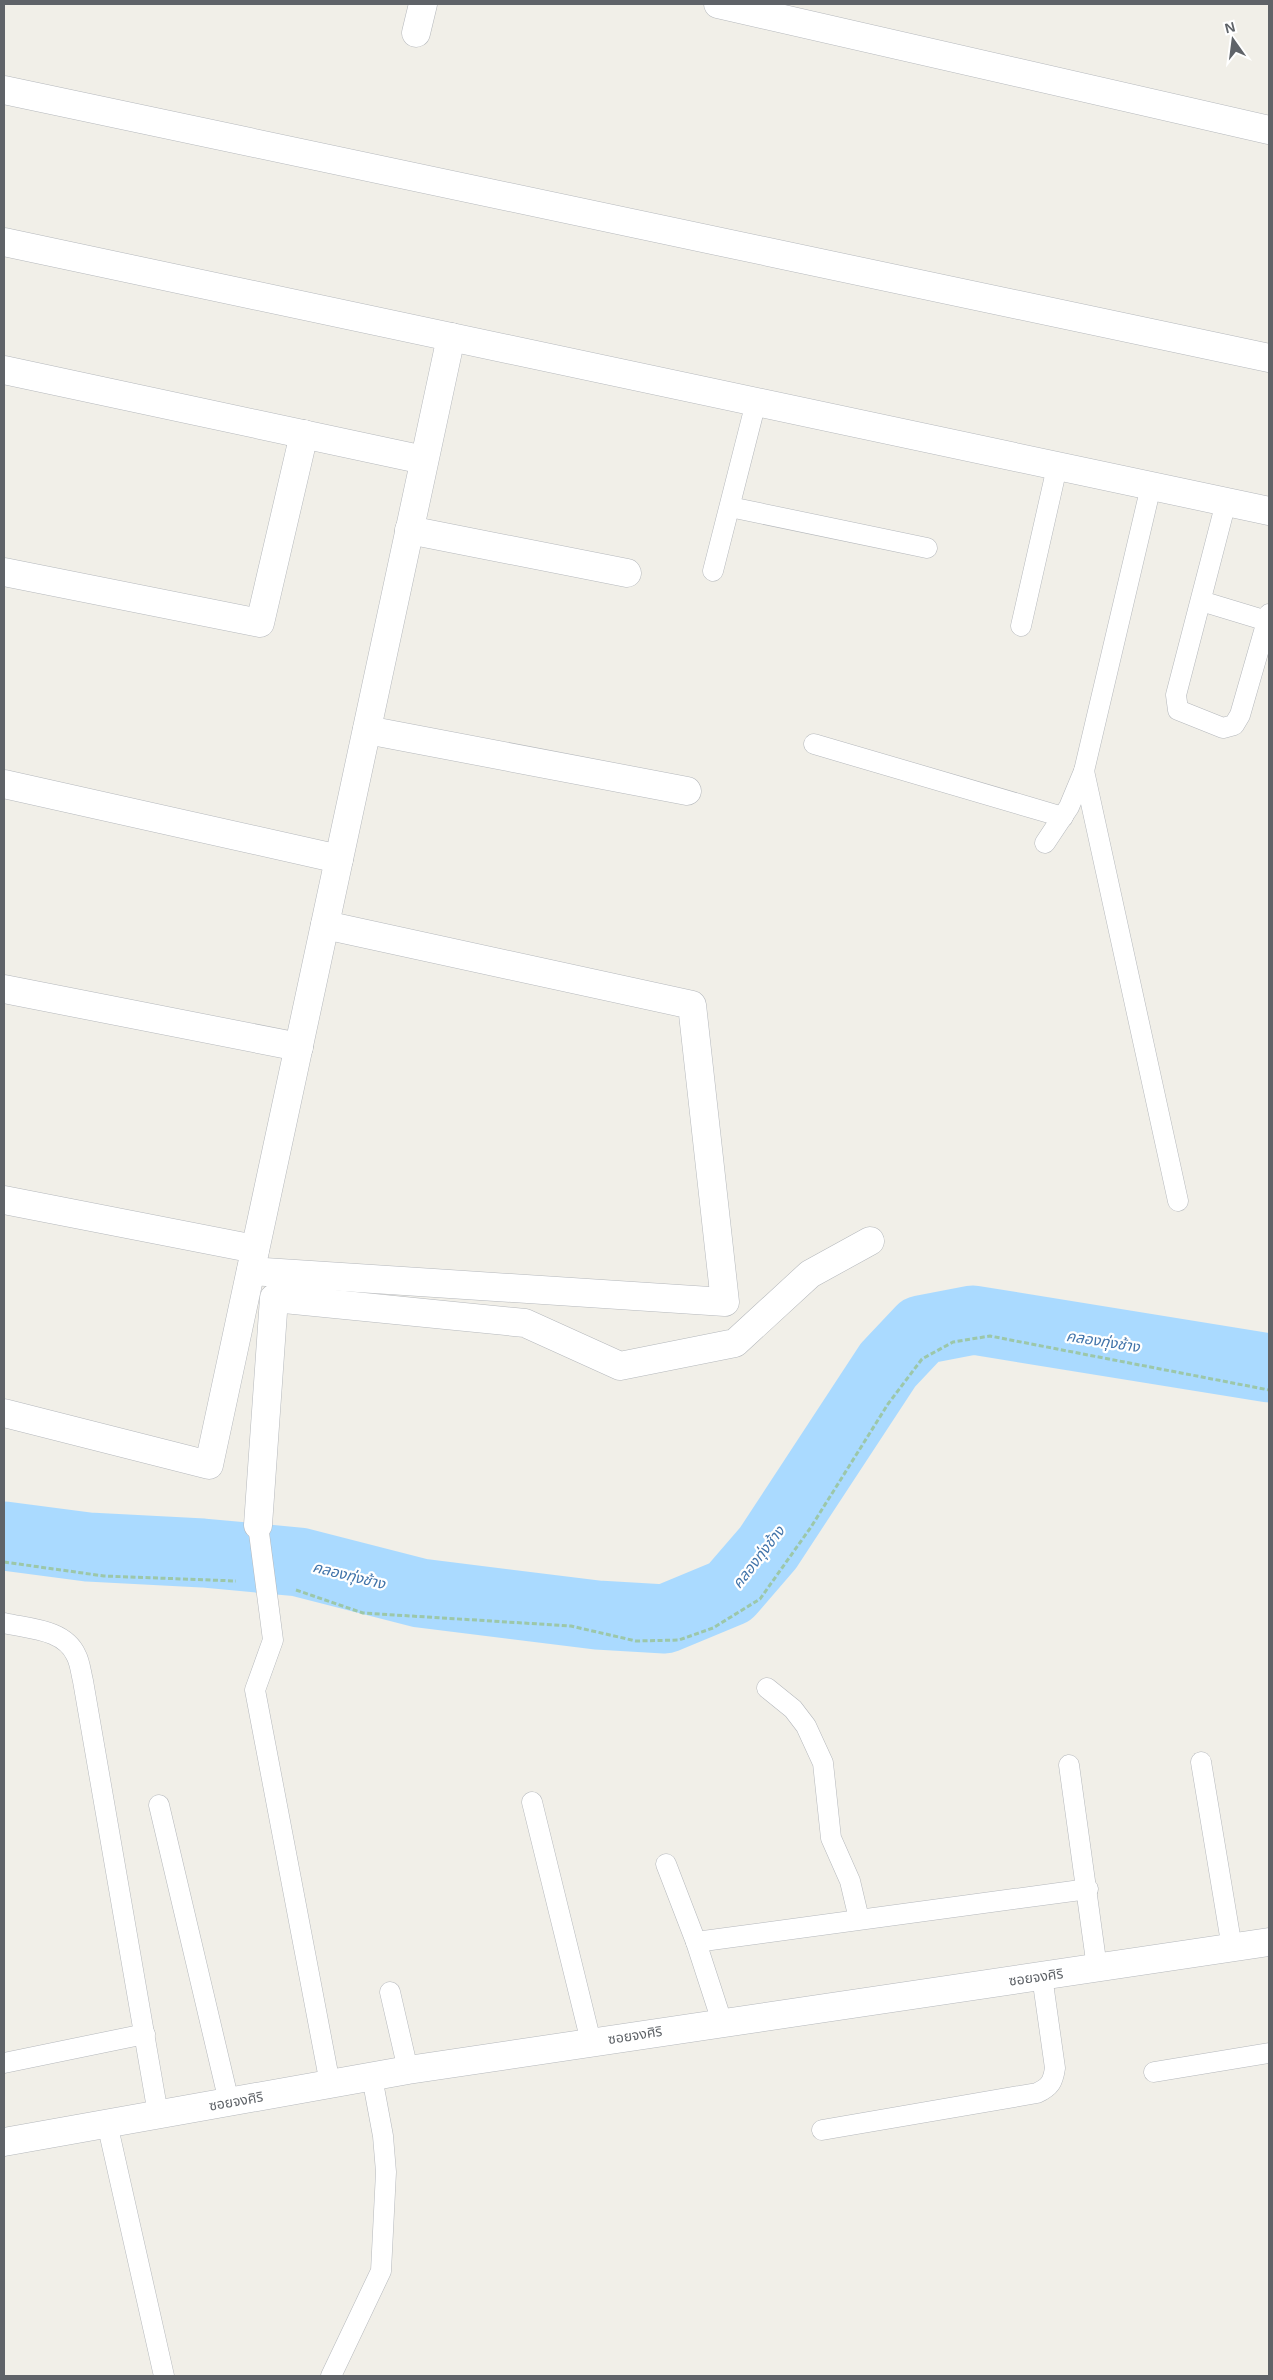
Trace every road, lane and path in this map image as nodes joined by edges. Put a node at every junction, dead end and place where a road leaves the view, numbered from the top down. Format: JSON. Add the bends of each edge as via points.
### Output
{"nodes":[{"id":1,"x":423,"y":4,"type":"edge"},
{"id":2,"x":718,"y":4,"type":"edge"},
{"id":3,"x":416,"y":33,"type":"dead end"},
{"id":4,"x":4,"y":90,"type":"edge"},
{"id":5,"x":1269,"y":130,"type":"edge"},
{"id":6,"x":4,"y":242,"type":"edge"},
{"id":7,"x":450,"y":337,"type":"junction"},
{"id":8,"x":1269,"y":358,"type":"edge"},
{"id":9,"x":4,"y":370,"type":"edge"},
{"id":10,"x":756,"y":402,"type":"junction"},
{"id":11,"x":304,"y":434,"type":"junction"},
{"id":12,"x":424,"y":460,"type":"junction"},
{"id":13,"x":1057,"y":467,"type":"junction"},
{"id":14,"x":1151,"y":486,"type":"junction"},
{"id":15,"x":1226,"y":502,"type":"junction"},
{"id":16,"x":730,"y":507,"type":"junction"},
{"id":17,"x":1269,"y":511,"type":"edge"},
{"id":18,"x":409,"y":530,"type":"junction"},
{"id":19,"x":927,"y":548,"type":"dead end"},
{"id":20,"x":713,"y":571,"type":"dead end"},
{"id":21,"x":4,"y":572,"type":"edge"},
{"id":22,"x":627,"y":573,"type":"dead end"},
{"id":23,"x":1201,"y":601,"type":"junction"},
{"id":24,"x":1268,"y":617,"type":"edge"},
{"id":25,"x":1021,"y":626,"type":"dead end"},
{"id":26,"x":367,"y":730,"type":"junction"},
{"id":27,"x":814,"y":744,"type":"dead end"},
{"id":28,"x":1084,"y":771,"type":"junction"},
{"id":29,"x":4,"y":784,"type":"edge"},
{"id":30,"x":687,"y":791,"type":"dead end"},
{"id":31,"x":1063,"y":817,"type":"junction"},
{"id":32,"x":1045,"y":843,"type":"dead end"},
{"id":33,"x":339,"y":858,"type":"junction"},
{"id":34,"x":325,"y":925,"type":"junction"},
{"id":35,"x":4,"y":989,"type":"edge"},
{"id":36,"x":299,"y":1047,"type":"junction"},
{"id":37,"x":4,"y":1200,"type":"edge"},
{"id":38,"x":1178,"y":1201,"type":"dead end"},
{"id":39,"x":870,"y":1240,"type":"dead end"},
{"id":40,"x":253,"y":1260,"type":"junction"},
{"id":41,"x":1269,"y":1390,"type":"edge"},
{"id":42,"x":4,"y":1414,"type":"edge"},
{"id":43,"x":258,"y":1525,"type":"joint"},
{"id":44,"x":4,"y":1562,"type":"edge"},
{"id":45,"x":240,"y":1581,"type":"dead end"},
{"id":46,"x":287,"y":1587,"type":"dead end"},
{"id":47,"x":4,"y":1624,"type":"edge"},
{"id":48,"x":767,"y":1688,"type":"dead end"},
{"id":49,"x":1201,"y":1762,"type":"dead end"},
{"id":50,"x":1070,"y":1765,"type":"dead end"},
{"id":51,"x":532,"y":1802,"type":"dead end"},
{"id":52,"x":159,"y":1805,"type":"dead end"},
{"id":53,"x":666,"y":1864,"type":"dead end"},
{"id":54,"x":1088,"y":1889,"type":"junction"},
{"id":55,"x":859,"y":1919,"type":"junction"},
{"id":56,"x":696,"y":1942,"type":"junction"},
{"id":57,"x":1269,"y":1942,"type":"edge"},
{"id":58,"x":1232,"y":1948,"type":"junction"},
{"id":59,"x":1097,"y":1968,"type":"junction"},
{"id":60,"x":1042,"y":1976,"type":"junction"},
{"id":61,"x":390,"y":1992,"type":"dead end"},
{"id":62,"x":722,"y":2022,"type":"junction"},
{"id":63,"x":144,"y":2034,"type":"junction"},
{"id":64,"x":591,"y":2042,"type":"junction"},
{"id":65,"x":1269,"y":2053,"type":"edge"},
{"id":66,"x":4,"y":2062,"type":"edge"},
{"id":67,"x":408,"y":2070,"type":"junction"},
{"id":68,"x":1154,"y":2072,"type":"dead end"},
{"id":69,"x":372,"y":2077,"type":"junction"},
{"id":70,"x":330,"y":2084,"type":"junction"},
{"id":71,"x":229,"y":2102,"type":"junction"},
{"id":72,"x":158,"y":2114,"type":"junction"},
{"id":73,"x":107,"y":2123,"type":"junction"},
{"id":74,"x":822,"y":2130,"type":"dead end"},
{"id":75,"x":4,"y":2142,"type":"edge"},
{"id":76,"x":164,"y":2376,"type":"edge"},
{"id":77,"x":331,"y":2376,"type":"edge"}],
"edges":[{"from":1,"to":3,"type":"street"},
{"from":2,"to":5,"type":"street"},
{"from":4,"to":8,"type":"street"},
{"from":6,"to":7,"type":"street"},
{"from":7,"to":10,"type":"street"},
{"from":7,"to":12,"type":"street"},
{"from":9,"to":11,"type":"street"},
{"from":10,"to":13,"type":"street"},
{"from":10,"to":16,"type":"lane"},
{"from":11,"to":12,"type":"street"},
{"from":11,"to":21,"type":"street","via":[[260,623]]},
{"from":12,"to":18,"type":"street"},
{"from":13,"to":14,"type":"street"},
{"from":13,"to":25,"type":"lane"},
{"from":14,"to":15,"type":"street"},
{"from":14,"to":28,"type":"lane"},
{"from":15,"to":17,"type":"street"},
{"from":15,"to":23,"type":"lane"},
{"from":16,"to":19,"type":"lane"},
{"from":16,"to":20,"type":"lane"},
{"from":18,"to":22,"type":"street"},
{"from":18,"to":26,"type":"street"},
{"from":23,"to":24,"type":"lane"},
{"from":23,"to":24,"type":"lane","via":[[1176,703],[1178,710],[1223,728],[1234,725],[1240,715]]},
{"from":26,"to":30,"type":"street"},
{"from":26,"to":33,"type":"street"},
{"from":27,"to":31,"type":"lane"},
{"from":28,"to":31,"type":"lane"},
{"from":28,"to":38,"type":"lane"},
{"from":29,"to":33,"type":"street"},
{"from":31,"to":32,"type":"lane"},
{"from":33,"to":34,"type":"street"},
{"from":34,"to":36,"type":"street"},
{"from":34,"to":40,"type":"street","via":[[692,1005],[726,1302]]},
{"from":35,"to":36,"type":"street"},
{"from":36,"to":40,"type":"street"},
{"from":37,"to":40,"type":"street"},
{"from":39,"to":43,"type":"street","via":[[810,1274],[734,1343],[620,1366],[525,1323],[274,1298]]},
{"from":40,"to":42,"type":"street","via":[[209,1465]]},
{"from":41,"to":46,"type":"path","via":[[990,1336],[952,1342],[922,1359],[888,1404],[811,1527],[760,1599],[713,1628],[679,1640],[636,1641],[571,1626],[362,1613]]},
{"from":43,"to":70,"type":"lane","via":[[274,1640],[255,1690]]},
{"from":44,"to":45,"type":"path","via":[[104,1576]]},
{"from":47,"to":63,"type":"lane","via":[[56,1634],[69,1643],[77,1656]]},
{"from":48,"to":55,"type":"lane","via":[[793,1709],[806,1726],[823,1763],[831,1838],[850,1881]]},
{"from":49,"to":58,"type":"lane"},
{"from":50,"to":54,"type":"lane"},
{"from":51,"to":64,"type":"lane"},
{"from":52,"to":71,"type":"lane"},
{"from":53,"to":56,"type":"lane"},
{"from":54,"to":55,"type":"lane"},
{"from":54,"to":59,"type":"lane"},
{"from":55,"to":56,"type":"lane"},
{"from":56,"to":62,"type":"lane"},
{"from":57,"to":58,"type":"street","name":"ซอยจงศิริ"},
{"from":58,"to":59,"type":"street","name":"ซอยจงศิริ"},
{"from":59,"to":60,"type":"street","name":"ซอยจงศิริ"},
{"from":60,"to":62,"type":"street","name":"ซอยจงศิริ"},
{"from":60,"to":74,"type":"lane","via":[[1055,2068],[1048,2088],[1037,2093]]},
{"from":61,"to":67,"type":"lane"},
{"from":62,"to":64,"type":"street","name":"ซอยจงศิริ"},
{"from":63,"to":66,"type":"lane"},
{"from":63,"to":72,"type":"lane"},
{"from":64,"to":67,"type":"street","name":"ซอยจงศิริ"},
{"from":65,"to":68,"type":"lane"},
{"from":67,"to":69,"type":"street","name":"ซอยจงศิริ"},
{"from":69,"to":70,"type":"street","name":"ซอยจงศิริ"},
{"from":69,"to":77,"type":"lane","via":[[386,2172],[381,2272]]},
{"from":70,"to":71,"type":"street","name":"ซอยจงศิริ"},
{"from":71,"to":72,"type":"street","name":"ซอยจงศิริ"},
{"from":72,"to":73,"type":"street","name":"ซอยจงศิริ"},
{"from":73,"to":75,"type":"street","name":"ซอยจงศิริ"},
{"from":73,"to":76,"type":"lane"}]}
